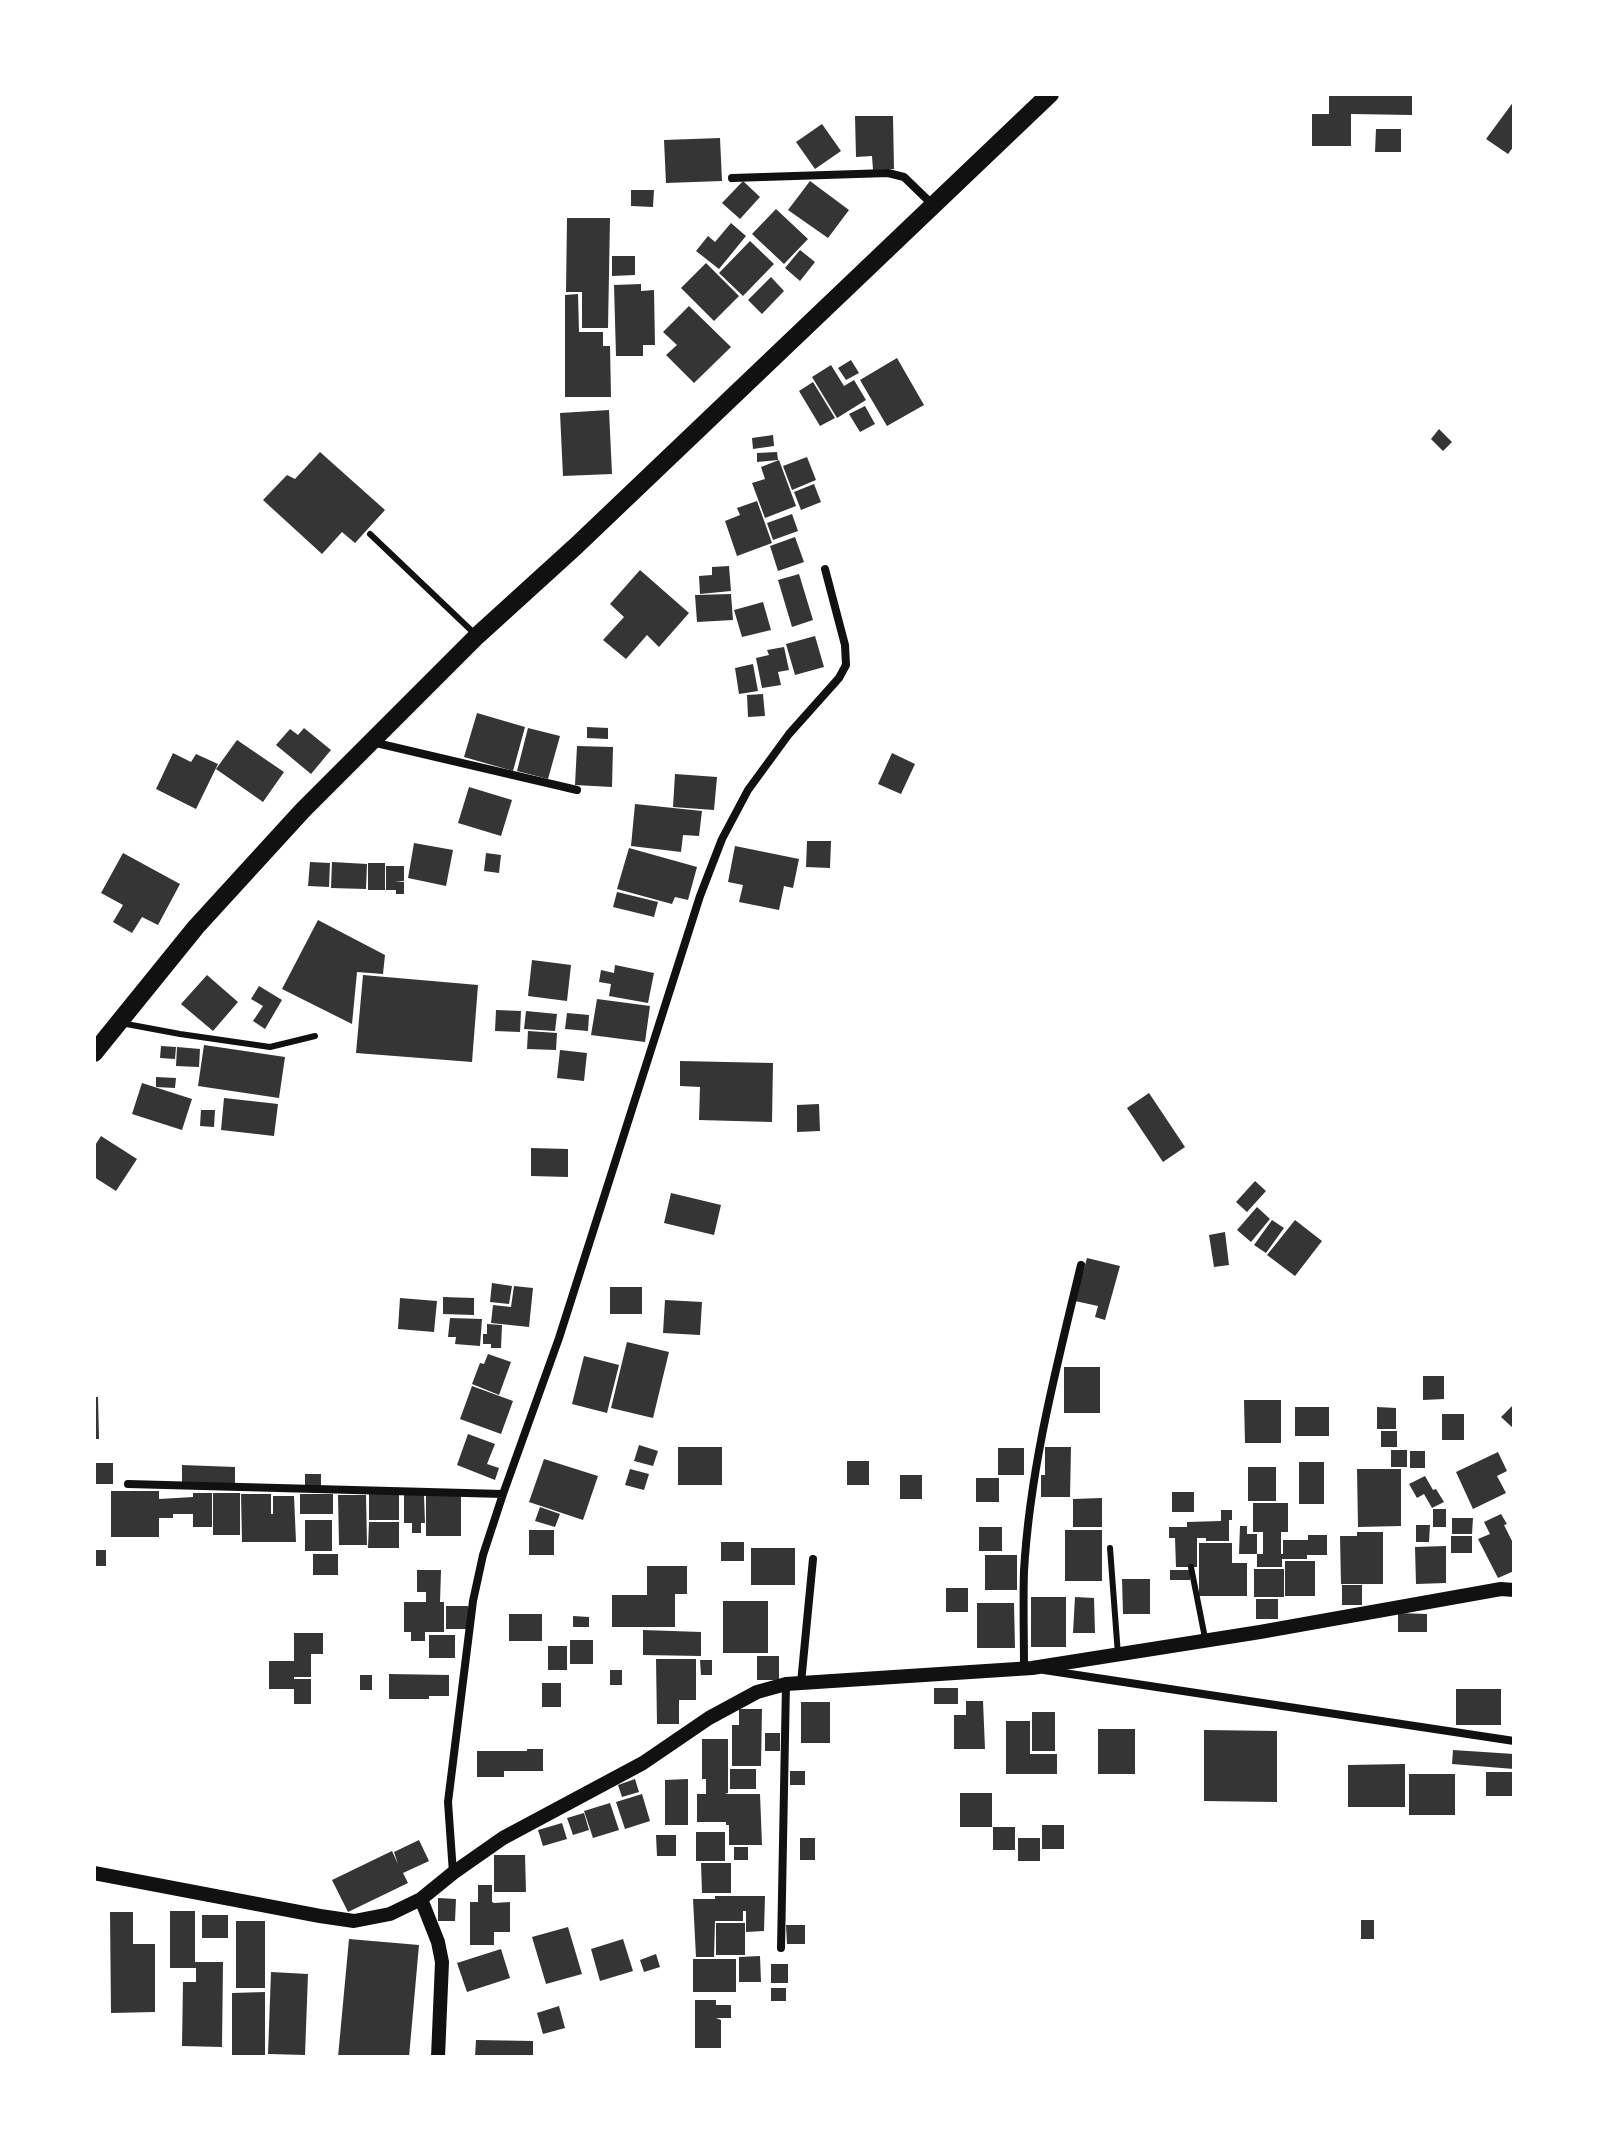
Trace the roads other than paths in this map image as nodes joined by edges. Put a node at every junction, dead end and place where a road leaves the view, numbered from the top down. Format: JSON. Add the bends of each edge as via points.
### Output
{"nodes":[{"id":1,"x":1050,"y":94,"type":"edge"},
{"id":2,"x":732,"y":178,"type":"dead end"},
{"id":3,"x":934,"y":206,"type":"junction"},
{"id":4,"x":370,"y":534,"type":"dead end"},
{"id":5,"x":825,"y":569,"type":"dead end"},
{"id":6,"x":477,"y":636,"type":"junction"},
{"id":7,"x":372,"y":742,"type":"junction"},
{"id":8,"x":577,"y":790,"type":"dead end"},
{"id":9,"x":117,"y":1023,"type":"junction"},
{"id":10,"x":315,"y":1036,"type":"dead end"},
{"id":11,"x":94,"y":1053,"type":"edge"},
{"id":12,"x":1081,"y":1265,"type":"dead end"},
{"id":13,"x":128,"y":1484,"type":"dead end"},
{"id":14,"x":503,"y":1494,"type":"junction"},
{"id":15,"x":1110,"y":1548,"type":"dead end"},
{"id":16,"x":813,"y":1559,"type":"dead end"},
{"id":17,"x":1191,"y":1567,"type":"dead end"},
{"id":18,"x":1514,"y":1590,"type":"edge"},
{"id":19,"x":1206,"y":1641,"type":"junction"},
{"id":20,"x":1118,"y":1655,"type":"junction"},
{"id":21,"x":1028,"y":1668,"type":"junction"},
{"id":22,"x":793,"y":1683,"type":"junction"},
{"id":23,"x":1514,"y":1741,"type":"edge"},
{"id":24,"x":94,"y":1873,"type":"edge"},
{"id":25,"x":453,"y":1873,"type":"junction"},
{"id":26,"x":421,"y":1899,"type":"junction"},
{"id":27,"x":781,"y":1948,"type":"dead end"},
{"id":28,"x":438,"y":2057,"type":"edge"}],
"edges":[{"from":1,"to":3,"type":"highway"},
{"from":2,"to":3,"type":"street","via":[[888,173],[904,177]]},
{"from":3,"to":6,"type":"highway"},
{"from":4,"to":6,"type":"lane"},
{"from":5,"to":14,"type":"street","via":[[846,665],[748,790],[722,839]]},
{"from":6,"to":7,"type":"highway"},
{"from":7,"to":8,"type":"street"},
{"from":7,"to":9,"type":"highway","via":[[207,915]]},
{"from":9,"to":10,"type":"lane","via":[[270,1047]]},
{"from":9,"to":11,"type":"highway"},
{"from":12,"to":21,"type":"street","via":[[1033,1489],[1024,1571]]},
{"from":13,"to":14,"type":"street"},
{"from":14,"to":25,"type":"street","via":[[473,1601],[448,1802]]},
{"from":15,"to":20,"type":"lane"},
{"from":16,"to":22,"type":"street"},
{"from":17,"to":19,"type":"lane"},
{"from":18,"to":19,"type":"street"},
{"from":19,"to":20,"type":"street"},
{"from":20,"to":21,"type":"street"},
{"from":21,"to":22,"type":"street"},
{"from":21,"to":23,"type":"street"},
{"from":22,"to":25,"type":"street","via":[[757,1692],[709,1718],[643,1763],[503,1838]]},
{"from":22,"to":27,"type":"street"},
{"from":24,"to":26,"type":"street","via":[[354,1921],[390,1914]]},
{"from":25,"to":26,"type":"street"},
{"from":26,"to":28,"type":"street","via":[[442,1962]]}]}
